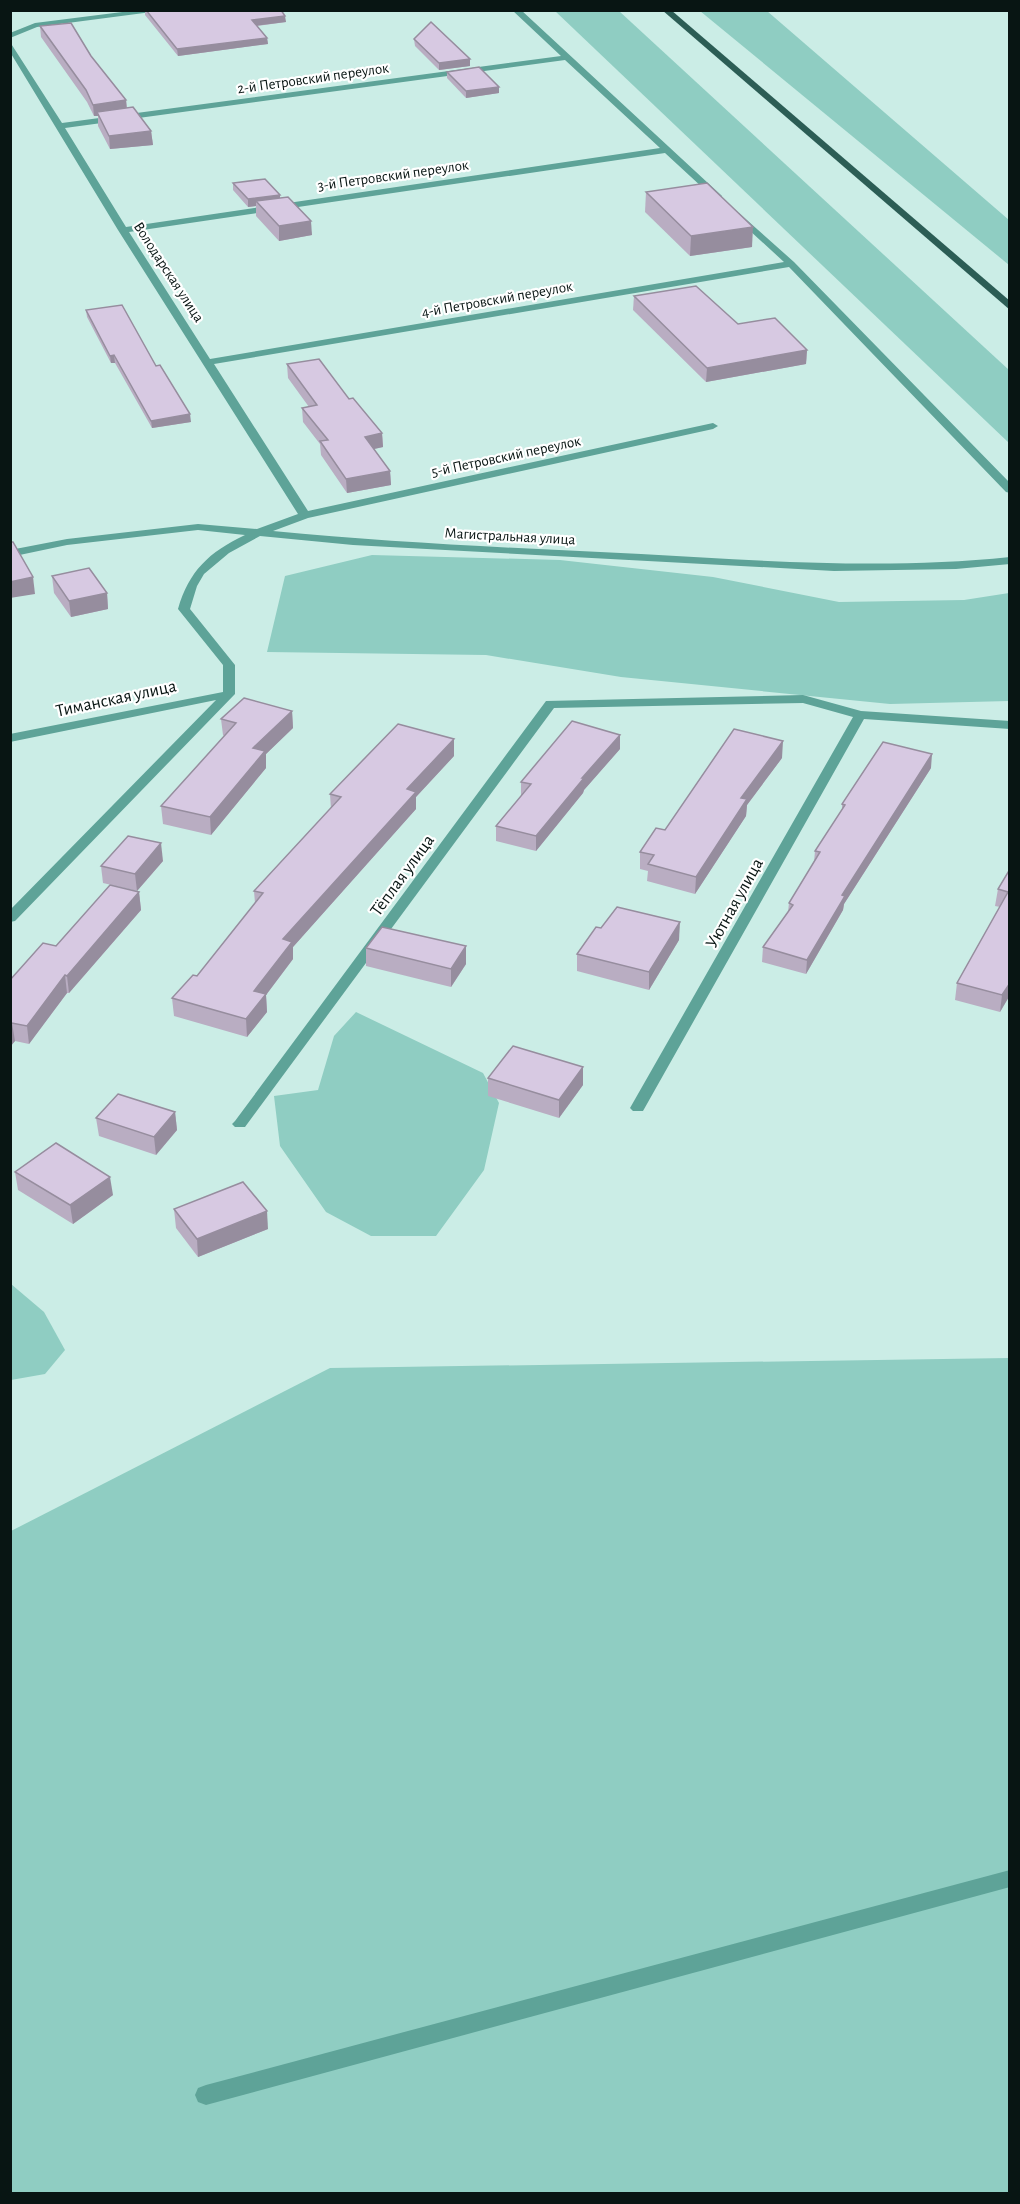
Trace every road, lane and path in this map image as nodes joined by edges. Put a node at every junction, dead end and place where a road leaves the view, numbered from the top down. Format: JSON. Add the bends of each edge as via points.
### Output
{"nodes":[{"id":1,"x":163,"y":10,"type":"edge"},
{"id":2,"x":516,"y":10,"type":"edge"},
{"id":3,"x":666,"y":10,"type":"edge"},
{"id":4,"x":10,"y":36,"type":"edge"},
{"id":5,"x":10,"y":44,"type":"edge"},
{"id":6,"x":569,"y":57,"type":"junction"},
{"id":7,"x":60,"y":126,"type":"junction"},
{"id":8,"x":668,"y":150,"type":"junction"},
{"id":9,"x":725,"y":203,"type":"edge"},
{"id":10,"x":733,"y":211,"type":"edge"},
{"id":11,"x":123,"y":230,"type":"junction"},
{"id":12,"x":791,"y":264,"type":"junction"},
{"id":13,"x":1010,"y":307,"type":"edge"},
{"id":14,"x":209,"y":362,"type":"junction"},
{"id":15,"x":713,"y":426,"type":"dead end"},
{"id":16,"x":1010,"y":490,"type":"edge"},
{"id":17,"x":305,"y":515,"type":"junction"},
{"id":18,"x":257,"y":532,"type":"junction"},
{"id":19,"x":10,"y":554,"type":"edge"},
{"id":20,"x":1010,"y":560,"type":"edge"},
{"id":21,"x":229,"y":694,"type":"junction"},
{"id":22,"x":860,"y":715,"type":"junction"},
{"id":23,"x":1010,"y":725,"type":"edge"},
{"id":24,"x":10,"y":738,"type":"edge"},
{"id":25,"x":10,"y":918,"type":"edge"},
{"id":26,"x":638,"y":1108,"type":"dead end"},
{"id":27,"x":240,"y":1124,"type":"dead end"},
{"id":28,"x":1010,"y":1878,"type":"edge"},
{"id":29,"x":206,"y":2095,"type":"dead end"}],
"edges":[{"from":1,"to":4,"type":"street","via":[[34,25]]},
{"from":2,"to":6,"type":"street"},
{"from":3,"to":13,"type":"main road"},
{"from":5,"to":7,"type":"street","name":"Володарская улица"},
{"from":6,"to":7,"type":"street","name":"2-й Петровский переулок"},
{"from":6,"to":8,"type":"street"},
{"from":7,"to":11,"type":"street","name":"Володарская улица"},
{"from":8,"to":9,"type":"street"},
{"from":8,"to":11,"type":"street","name":"3-й Петровский переулок"},
{"from":10,"to":12,"type":"street"},
{"from":11,"to":14,"type":"street","name":"Володарская улица"},
{"from":12,"to":14,"type":"street","name":"4-й Петровский переулок"},
{"from":12,"to":16,"type":"street"},
{"from":14,"to":17,"type":"street","name":"Володарская улица"},
{"from":15,"to":17,"type":"street","name":"5-й Петровский переулок"},
{"from":17,"to":18,"type":"street","name":"5-й Петровский переулок"},
{"from":18,"to":19,"type":"street","name":"Магистральная улица","via":[[198,527],[67,542]]},
{"from":18,"to":20,"type":"street","name":"Магистральная улица","via":[[352,542],[834,568],[956,566]]},
{"from":18,"to":21,"type":"street","via":[[206,566],[191,586],[184,609],[229,665]]},
{"from":21,"to":24,"type":"street","name":"Тиманская улица"},
{"from":21,"to":25,"type":"street"},
{"from":22,"to":23,"type":"street"},
{"from":22,"to":26,"type":"street","name":"Уютная улица"},
{"from":22,"to":27,"type":"street","name":"Тёплая улица","via":[[803,699],[550,704]]},
{"from":28,"to":29,"type":"street"}]}
